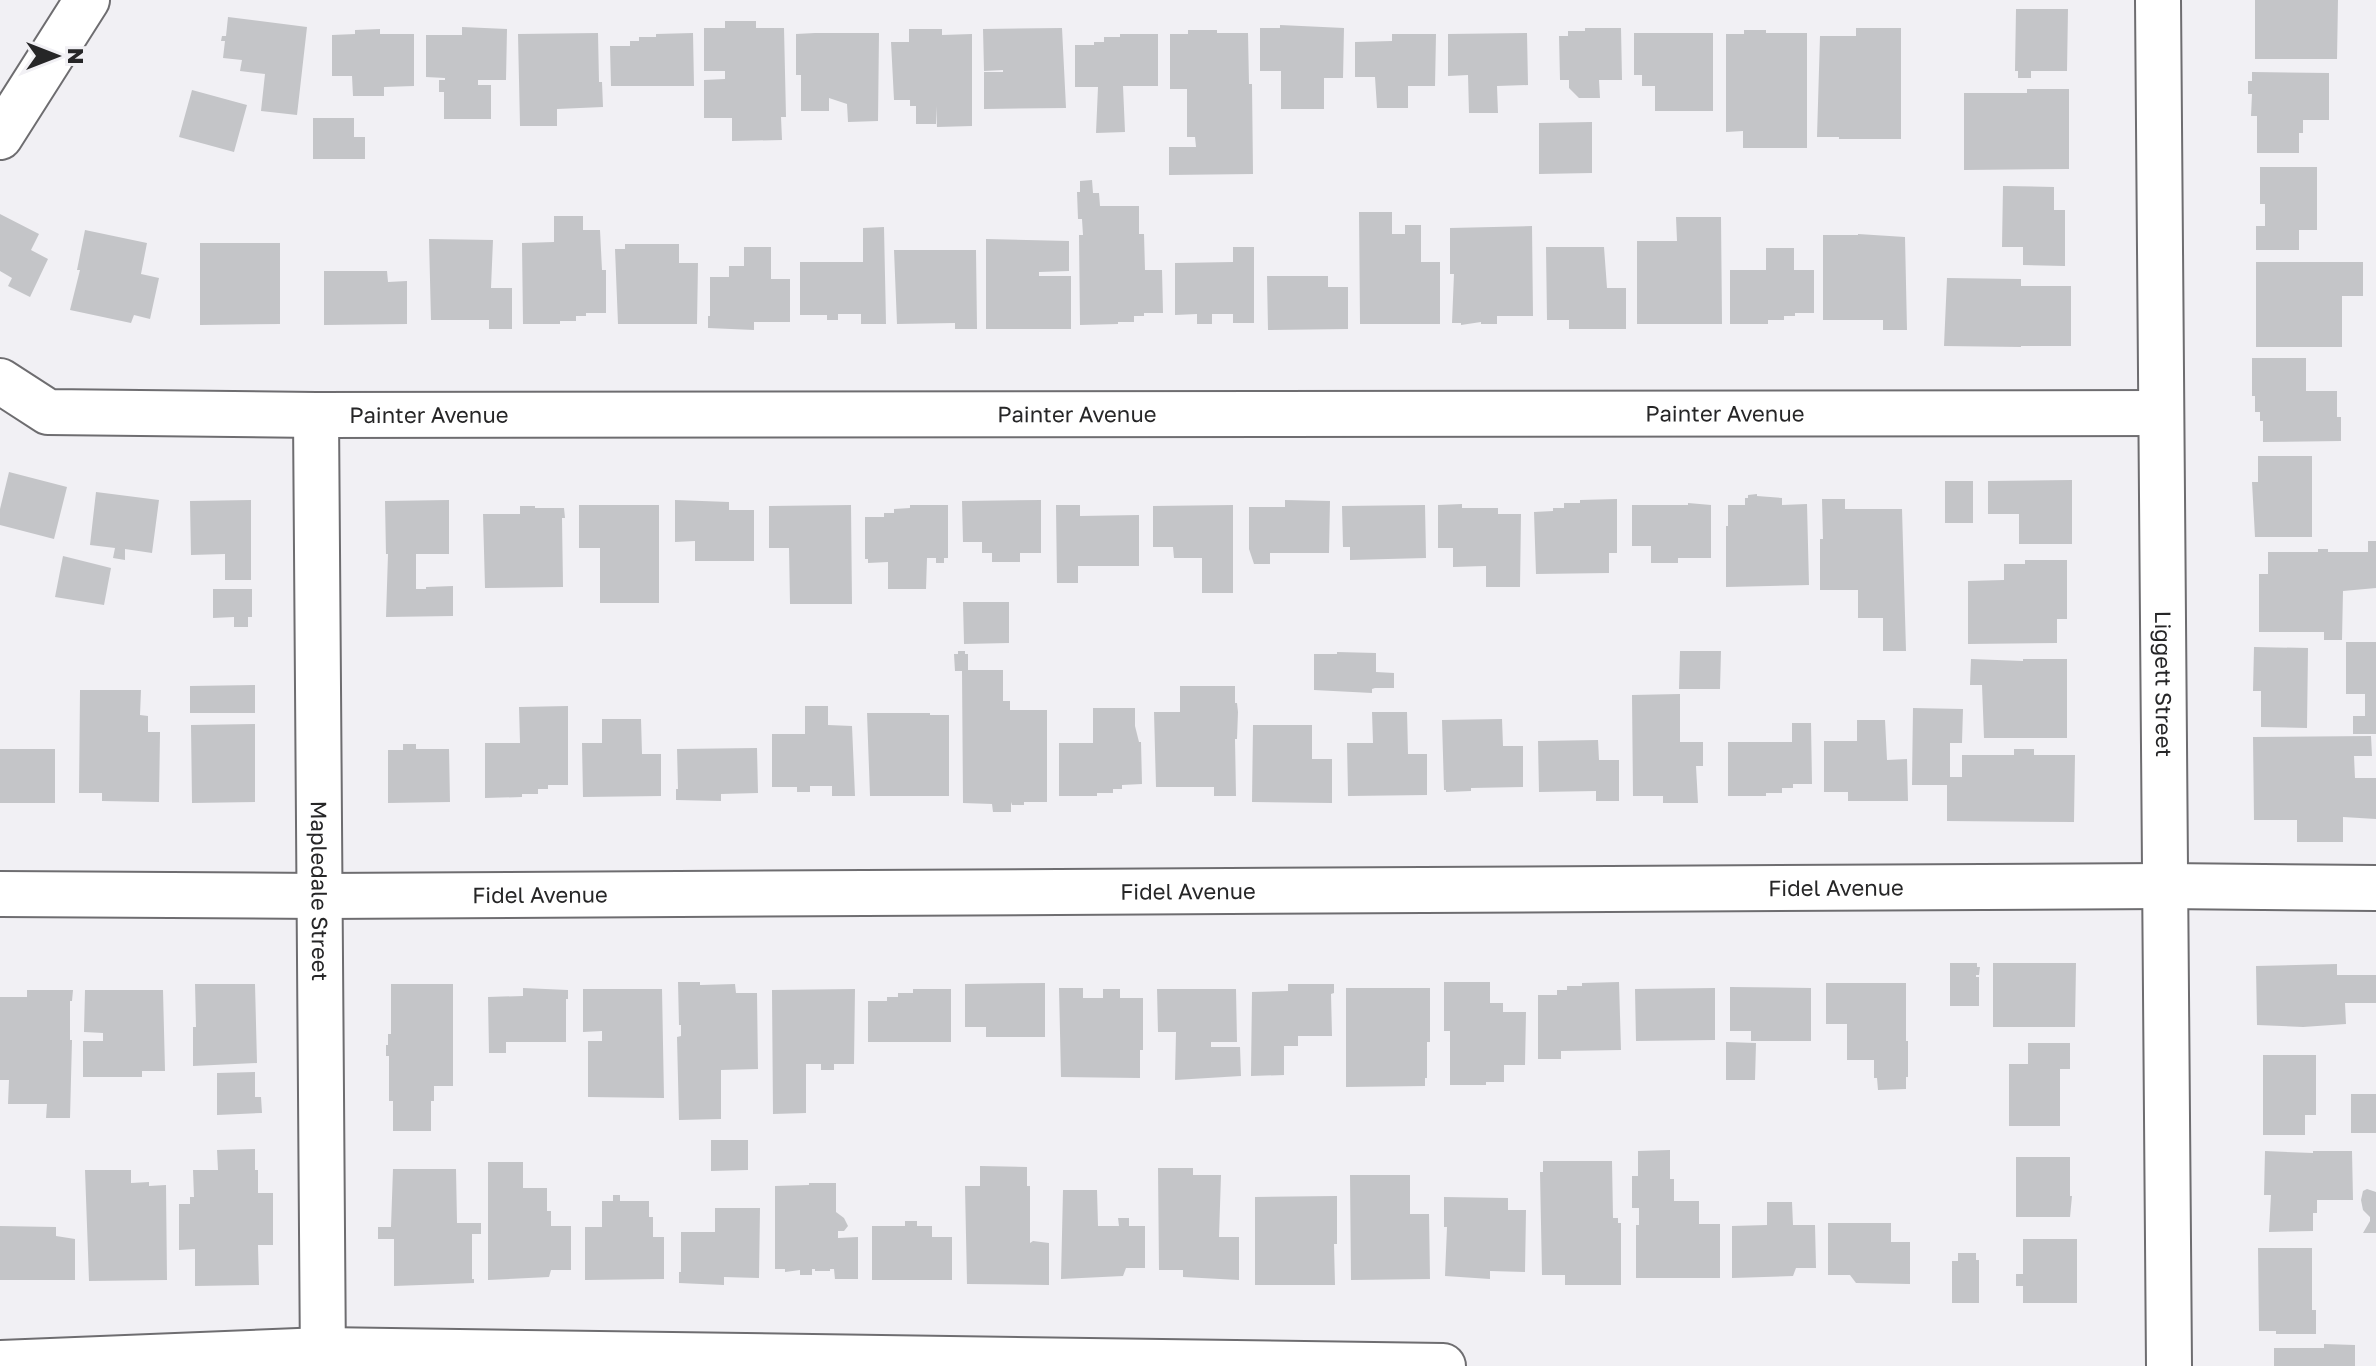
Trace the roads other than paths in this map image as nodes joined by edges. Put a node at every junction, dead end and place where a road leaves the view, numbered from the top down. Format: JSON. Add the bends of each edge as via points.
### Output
{"nodes":[{"id":1,"x":87,"y":0,"type":"edge"},
{"id":2,"x":2158,"y":0,"type":"edge"},
{"id":3,"x":0,"y":137,"type":"edge"},
{"id":4,"x":0,"y":381,"type":"edge"},
{"id":5,"x":2161,"y":413,"type":"junction"},
{"id":6,"x":316,"y":415,"type":"junction"},
{"id":7,"x":2165,"y":886,"type":"junction"},
{"id":8,"x":2376,"y":888,"type":"edge"},
{"id":9,"x":0,"y":894,"type":"edge"},
{"id":10,"x":320,"y":896,"type":"junction"},
{"id":11,"x":323,"y":1358,"type":"edge"},
{"id":12,"x":0,"y":1363,"type":"edge"},
{"id":13,"x":1443,"y":1366,"type":"edge"},
{"id":14,"x":2169,"y":1366,"type":"edge"}],
"edges":[{"from":1,"to":3,"type":"street"},
{"from":2,"to":5,"type":"street","name":"Liggett Street"},
{"from":4,"to":6,"type":"street","name":"Painter Avenue","via":[[48,412]]},
{"from":5,"to":6,"type":"street","name":"Painter Avenue"},
{"from":5,"to":7,"type":"street","name":"Liggett Street"},
{"from":6,"to":10,"type":"street","name":"Mapledale Street"},
{"from":7,"to":8,"type":"street","name":"Fidel Avenue"},
{"from":7,"to":10,"type":"street","name":"Fidel Avenue"},
{"from":7,"to":14,"type":"street","name":"Liggett Street"},
{"from":9,"to":10,"type":"street","name":"Fidel Avenue"},
{"from":10,"to":11,"type":"street","name":"Mapledale Street"},
{"from":11,"to":12,"type":"street"},
{"from":11,"to":13,"type":"street"}]}
